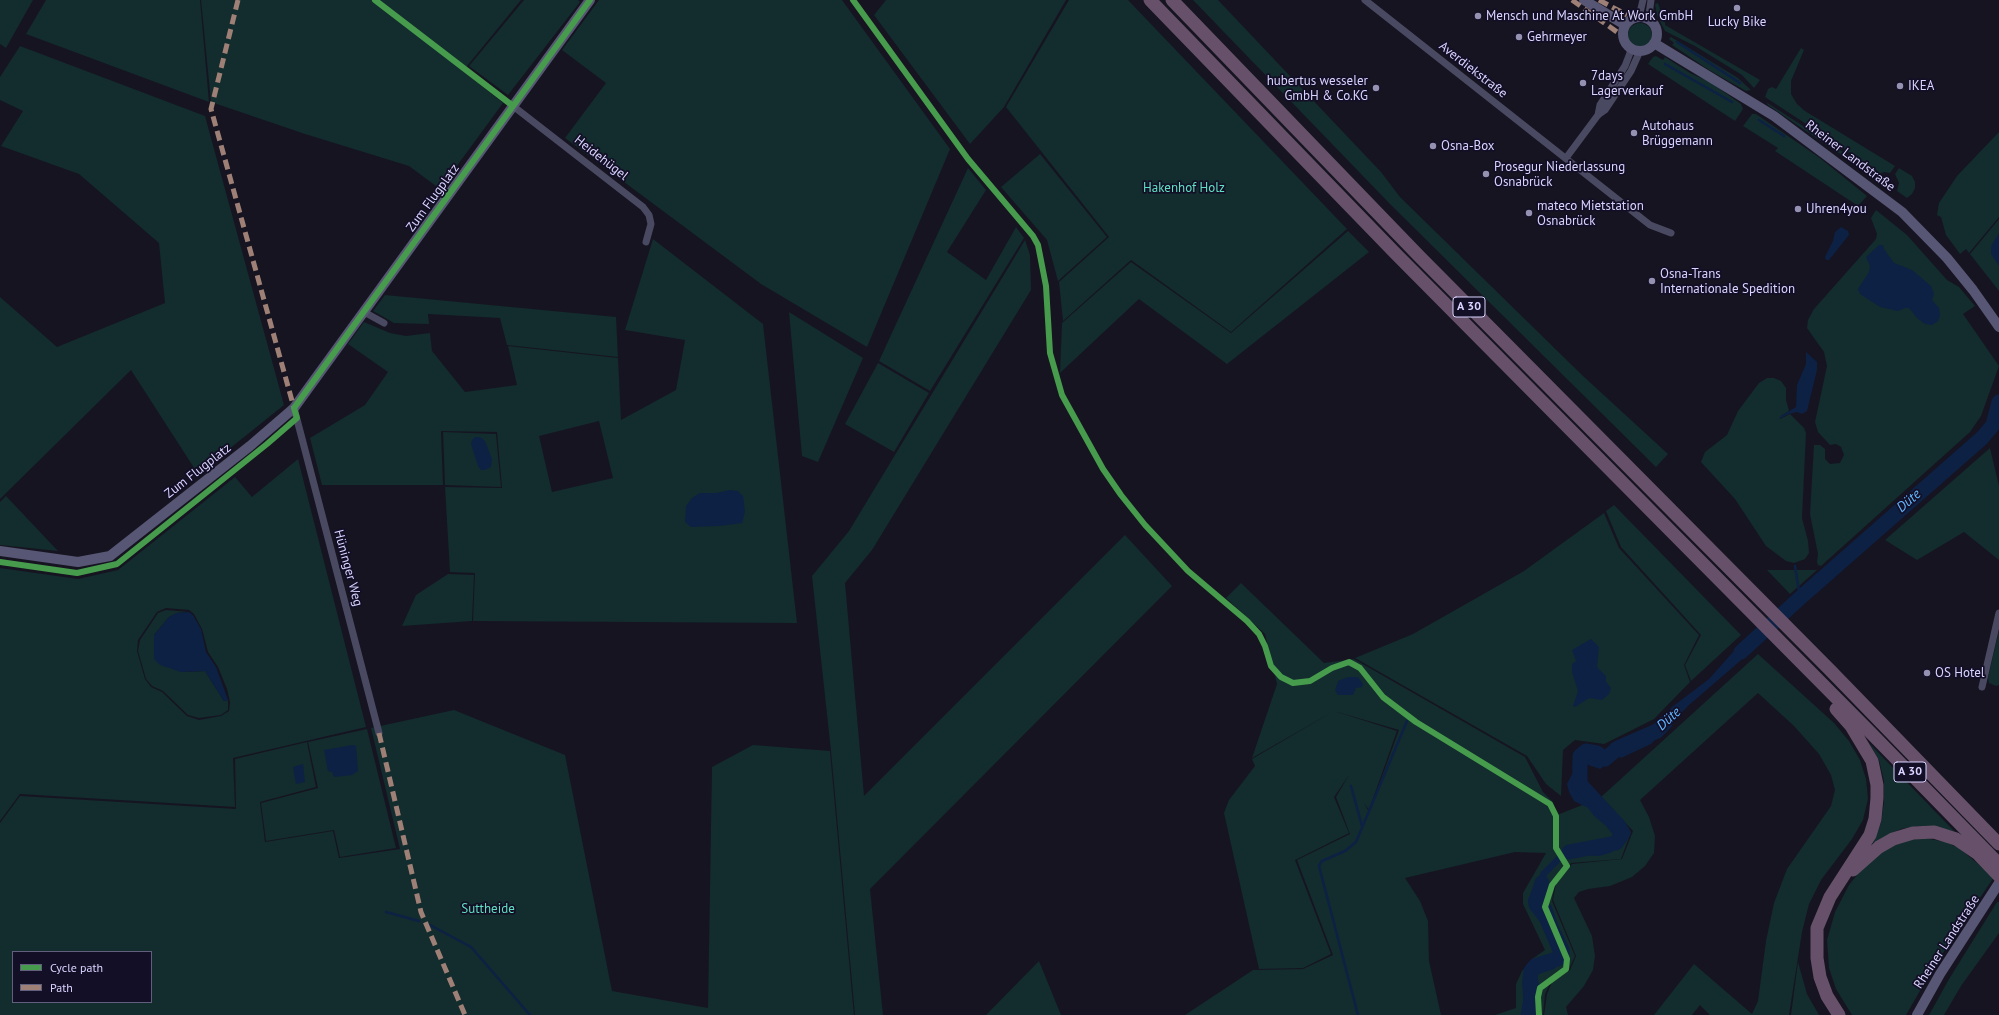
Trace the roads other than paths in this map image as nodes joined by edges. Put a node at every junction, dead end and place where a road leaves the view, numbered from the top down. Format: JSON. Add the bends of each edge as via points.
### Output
{"nodes":[{"id":1,"x":590,"y":0,"type":"edge"},
{"id":2,"x":1150,"y":0,"type":"edge"},
{"id":3,"x":1172,"y":0,"type":"edge"},
{"id":4,"x":1365,"y":0,"type":"edge"},
{"id":5,"x":1584,"y":0,"type":"edge"},
{"id":6,"x":1644,"y":0,"type":"edge"},
{"id":7,"x":1651,"y":0,"type":"edge"},
{"id":8,"x":1638,"y":17,"type":"junction"},
{"id":9,"x":1651,"y":22,"type":"junction"},
{"id":10,"x":1625,"y":25,"type":"junction"},
{"id":11,"x":1654,"y":43,"type":"junction"},
{"id":12,"x":1630,"y":48,"type":"junction"},
{"id":13,"x":1640,"y":51,"type":"junction"},
{"id":14,"x":513,"y":106,"type":"junction"},
{"id":15,"x":1598,"y":115,"type":"junction"},
{"id":16,"x":1566,"y":158,"type":"junction"},
{"id":17,"x":1671,"y":234,"type":"dead end"},
{"id":18,"x":646,"y":242,"type":"dead end"},
{"id":19,"x":364,"y":312,"type":"junction"},
{"id":20,"x":384,"y":323,"type":"dead end"},
{"id":21,"x":1999,"y":327,"type":"edge"},
{"id":22,"x":294,"y":408,"type":"junction"},
{"id":23,"x":0,"y":551,"type":"edge"},
{"id":24,"x":1999,"y":612,"type":"edge"},
{"id":25,"x":1820,"y":681,"type":"junction"},
{"id":26,"x":1982,"y":687,"type":"dead end"},
{"id":27,"x":379,"y":733,"type":"dead end"},
{"id":28,"x":1965,"y":808,"type":"junction"},
{"id":29,"x":1999,"y":833,"type":"edge"},
{"id":30,"x":1999,"y":844,"type":"edge"},
{"id":31,"x":1999,"y":864,"type":"edge"},
{"id":32,"x":1999,"y":876,"type":"edge"},
{"id":33,"x":1840,"y":882,"type":"junction"},
{"id":34,"x":1999,"y":883,"type":"edge"},
{"id":35,"x":1839,"y":1015,"type":"edge"},
{"id":36,"x":1917,"y":1015,"type":"edge"}],
"edges":[{"from":1,"to":14,"type":"street","name":"Zum Flugplatz"},
{"from":2,"to":25,"type":"highway","number":"A 30","via":[[1509,369]]},
{"from":3,"to":28,"type":"highway","number":"A 30","via":[[1408,245]]},
{"from":4,"to":16,"type":"street","name":"Averdiekstraße"},
{"from":5,"to":10,"type":"street"},
{"from":6,"to":8,"type":"street"},
{"from":7,"to":9,"type":"street"},
{"from":8,"to":9,"type":"street"},
{"from":8,"to":10,"type":"street"},
{"from":9,"to":11,"type":"street","via":[[1656,31]]},
{"from":10,"to":12,"type":"street","via":[[1624,40]]},
{"from":11,"to":13,"type":"street","via":[[1648,49]]},
{"from":11,"to":21,"type":"street","name":"Rheiner Landstraße","via":[[1774,116],[1902,212],[1947,258]]},
{"from":12,"to":13,"type":"street"},
{"from":12,"to":15,"type":"street","via":[[1625,66],[1600,105]]},
{"from":13,"to":15,"type":"street","via":[[1627,78],[1605,110]]},
{"from":14,"to":18,"type":"street","name":"Heidehügel","via":[[643,207],[651,224]]},
{"from":14,"to":19,"type":"street","name":"Zum Flugplatz"},
{"from":15,"to":16,"type":"street"},
{"from":16,"to":17,"type":"street","name":"Averdiekstraße","via":[[1650,225]]},
{"from":19,"to":20,"type":"street"},
{"from":19,"to":22,"type":"street","name":"Zum Flugplatz"},
{"from":22,"to":23,"type":"street","name":"Zum Flugplatz","via":[[250,446],[110,556],[78,562]]},
{"from":22,"to":27,"type":"street","name":"Hüninger Weg"},
{"from":24,"to":26,"type":"street"},
{"from":25,"to":31,"type":"highway","number":"A 30"},
{"from":25,"to":33,"type":"highway","via":[[1826,698],[1864,745],[1872,762],[1877,785],[1875,818],[1870,835]]},
{"from":28,"to":29,"type":"highway","via":[[1974,809]]},
{"from":28,"to":30,"type":"highway","number":"A 30"},
{"from":32,"to":33,"type":"highway","via":[[1978,854],[1956,839],[1934,832],[1913,833],[1879,846]]},
{"from":33,"to":35,"type":"highway","via":[[1823,911],[1816,941],[1820,977],[1827,996]]},
{"from":34,"to":36,"type":"street","name":"Rheiner Landstraße","via":[[1940,974]]}]}
